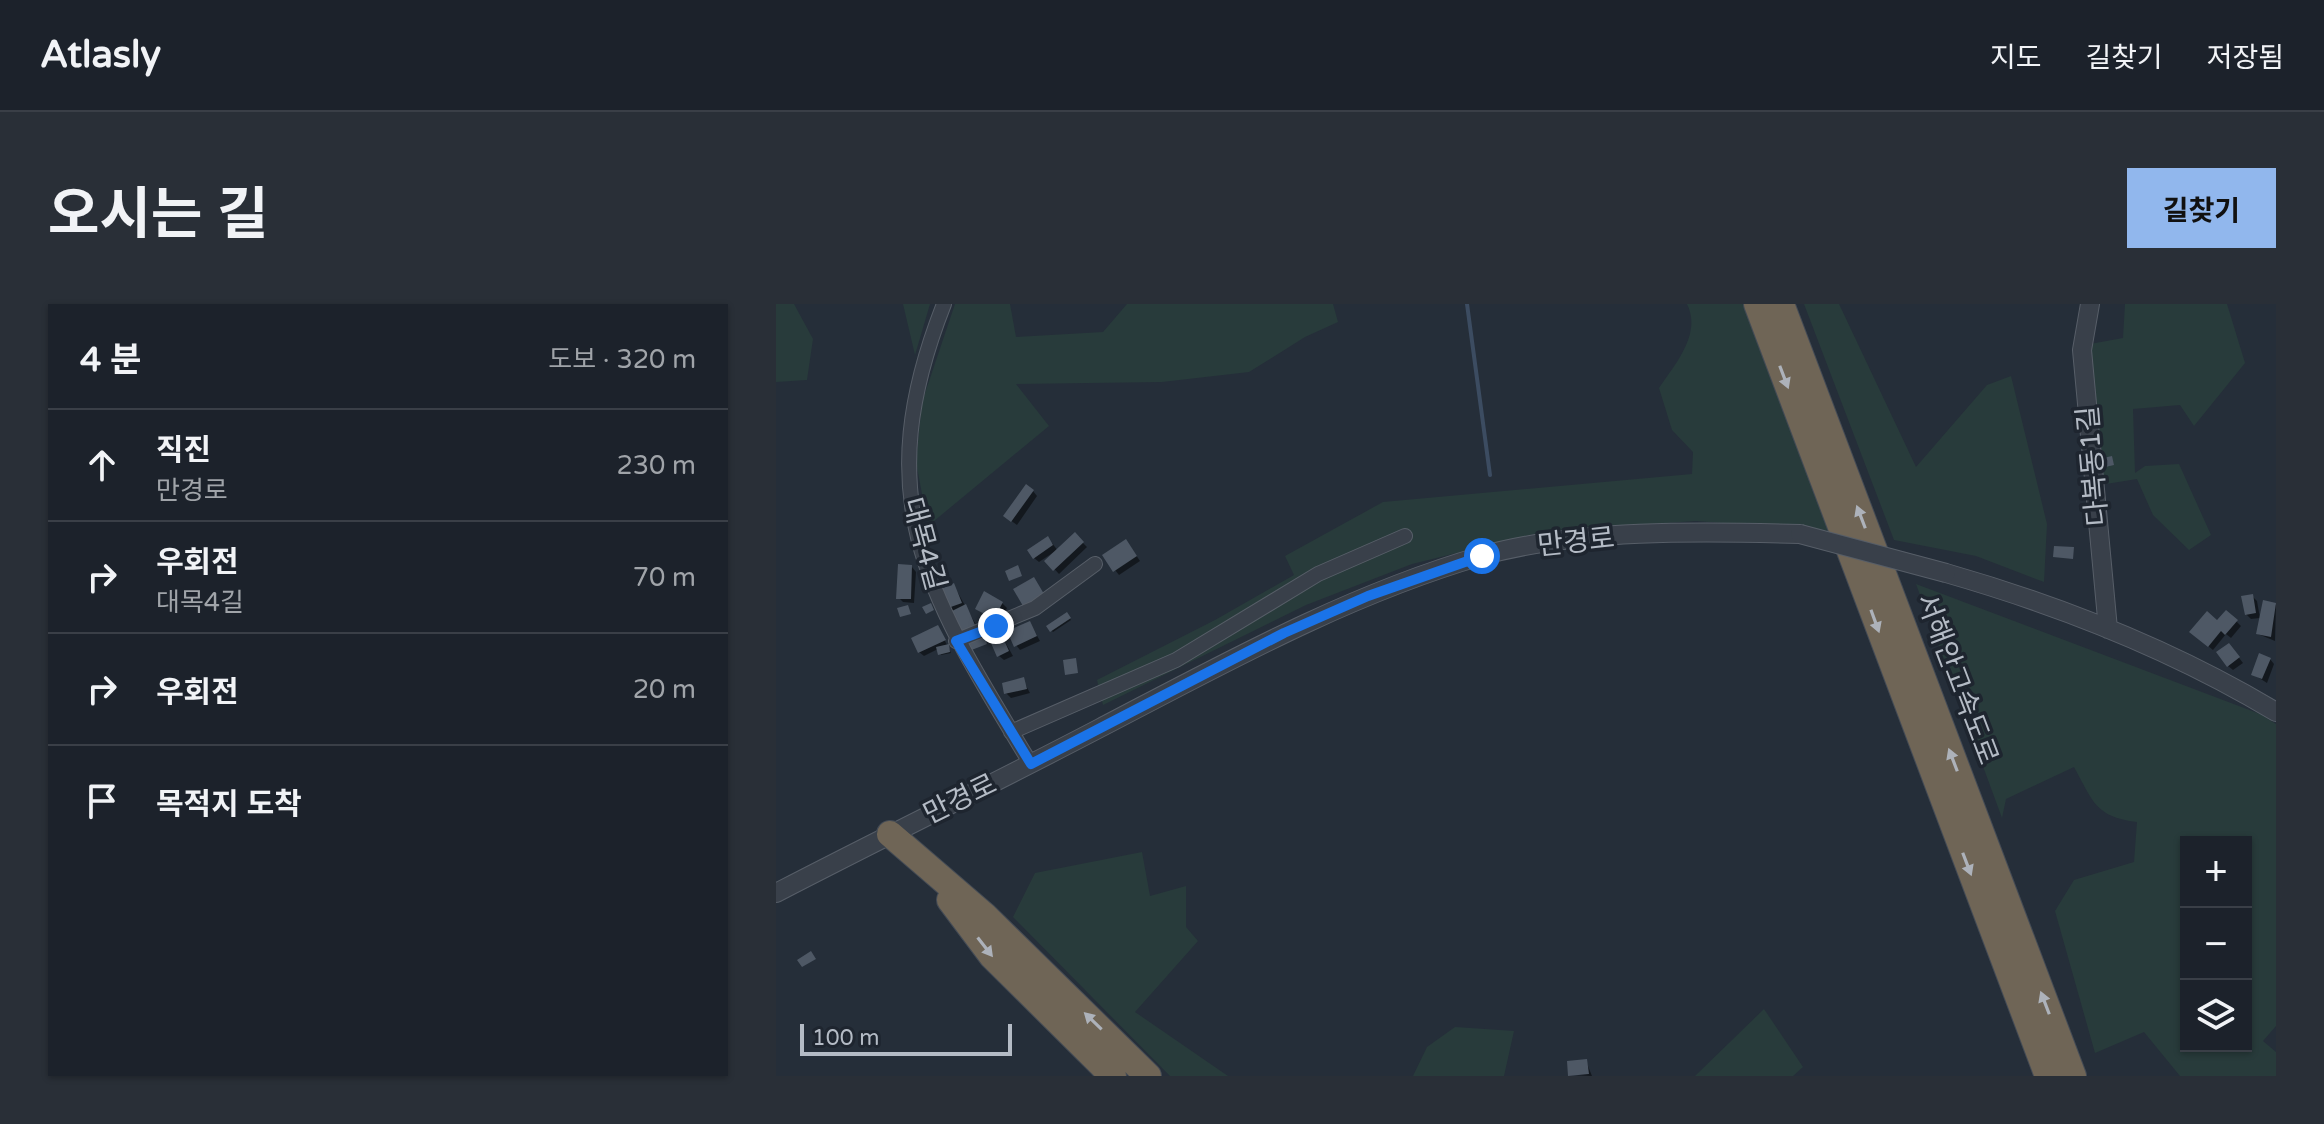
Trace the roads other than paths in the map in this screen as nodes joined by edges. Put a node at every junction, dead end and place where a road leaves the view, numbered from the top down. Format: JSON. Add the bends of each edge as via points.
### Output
{"nodes":[{"id":1,"x":944,"y":304,"type":"edge"},
{"id":2,"x":1757,"y":304,"type":"edge"},
{"id":3,"x":1781,"y":304,"type":"edge"},
{"id":4,"x":2090,"y":304,"type":"edge"},
{"id":5,"x":1405,"y":536,"type":"dead end"},
{"id":6,"x":1095,"y":564,"type":"dead end"},
{"id":7,"x":2108,"y":629,"type":"junction"},
{"id":8,"x":956,"y":641,"type":"junction"},
{"id":9,"x":2276,"y":712,"type":"edge"},
{"id":10,"x":1011,"y":732,"type":"junction"},
{"id":11,"x":1031,"y":764,"type":"junction"},
{"id":12,"x":890,"y":834,"type":"junction"},
{"id":13,"x":921,"y":862,"type":"junction"},
{"id":14,"x":776,"y":893,"type":"edge"},
{"id":15,"x":1113,"y":1076,"type":"edge"},
{"id":16,"x":1148,"y":1076,"type":"edge"},
{"id":17,"x":2048,"y":1076,"type":"edge"},
{"id":18,"x":2073,"y":1076,"type":"edge"}],
"edges":[{"from":1,"to":8,"type":"street","name":"대목4길","via":[[911,410],[906,464],[911,511],[929,577]]},
{"from":2,"to":17,"type":"highway","name":"서해안고속도로","one_way":true},
{"from":18,"to":3,"type":"highway","name":"서해안고속도로","one_way":true},
{"from":4,"to":7,"type":"street","name":"다복동1길","via":[[2082,350]]},
{"from":5,"to":10,"type":"street","via":[[1318,574],[1176,660]]},
{"from":6,"to":8,"type":"street","via":[[1035,608]]},
{"from":7,"to":9,"type":"street","name":"만경로"},
{"from":7,"to":11,"type":"street","name":"만경로","bridge":true,"via":[[2012,592],[1800,534],[1685,531],[1534,545],[1482,556],[1368,596],[1284,633]]},
{"from":8,"to":10,"type":"street","name":"대목4길"},
{"from":10,"to":11,"type":"street","name":"대목4길"},
{"from":11,"to":12,"type":"street","name":"만경로"},
{"from":12,"to":13,"type":"highway"},
{"from":12,"to":14,"type":"street","name":"만경로"},
{"from":13,"to":15,"type":"highway","one_way":true,"via":[[992,956]]},
{"from":16,"to":13,"type":"highway","one_way":true,"via":[[984,915]]}]}
